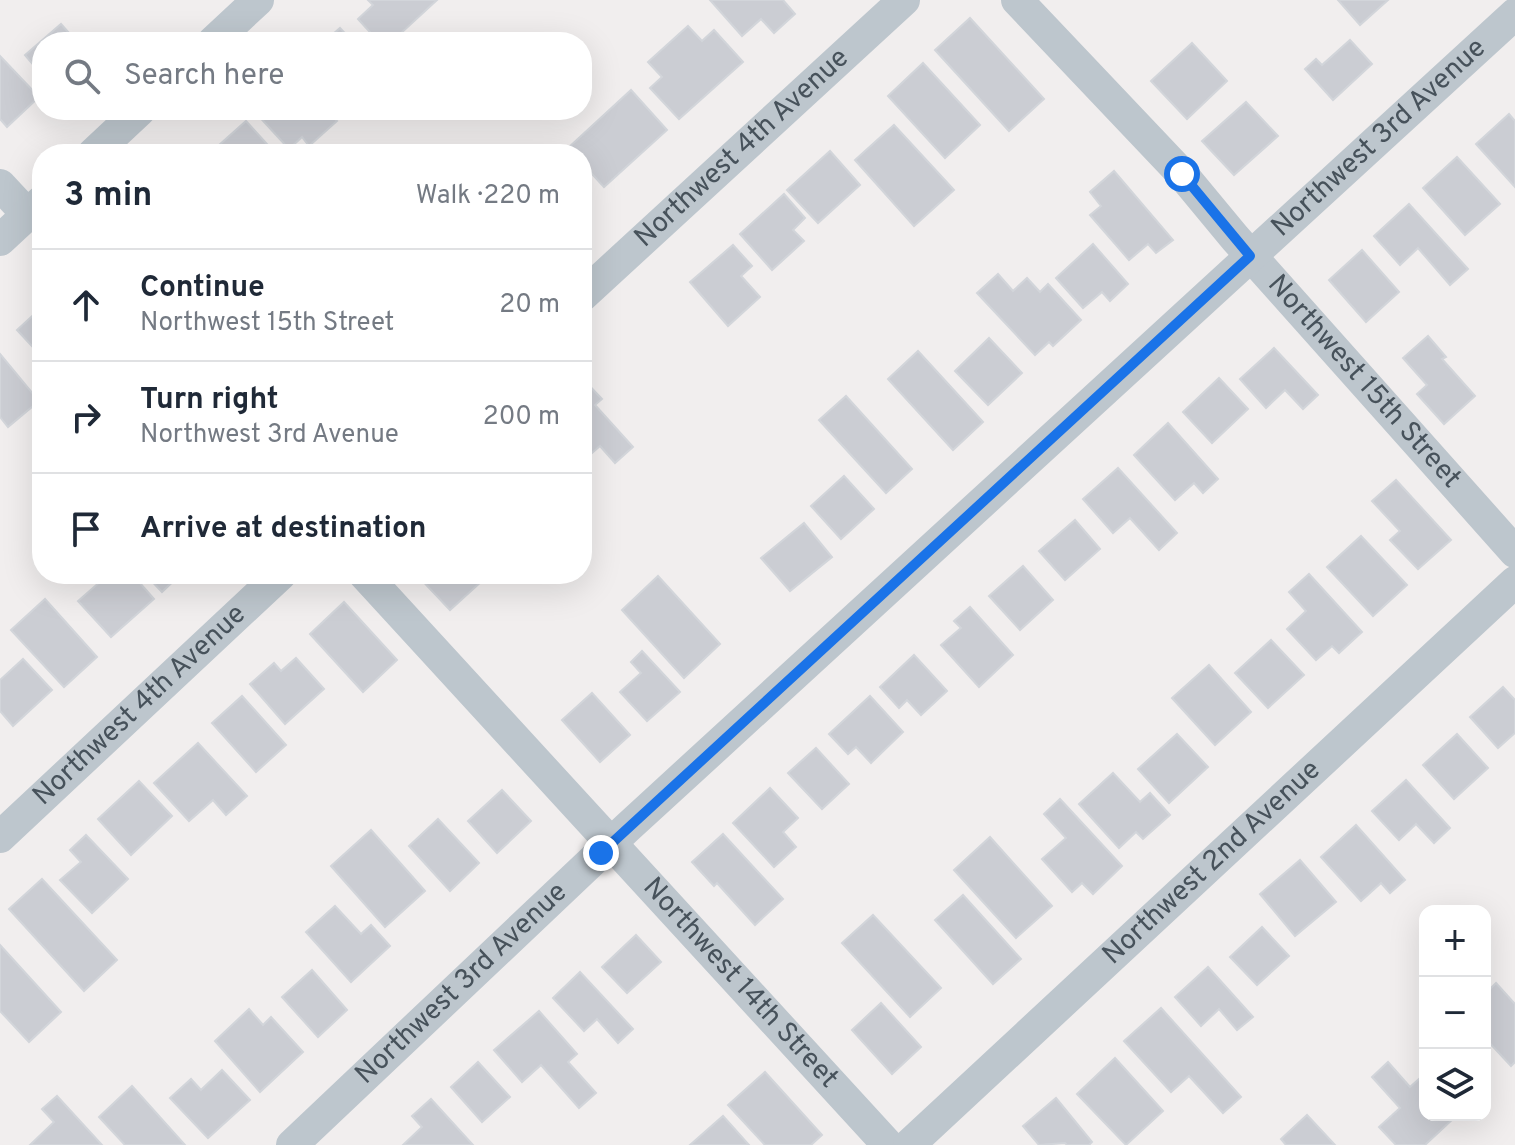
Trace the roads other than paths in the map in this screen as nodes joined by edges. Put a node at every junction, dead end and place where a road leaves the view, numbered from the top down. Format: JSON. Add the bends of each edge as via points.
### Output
{"nodes":[{"id":1,"x":258,"y":0,"type":"edge"},
{"id":2,"x":904,"y":0,"type":"edge"},
{"id":3,"x":1017,"y":0,"type":"edge"},
{"id":4,"x":1515,"y":14,"type":"edge"},
{"id":5,"x":224,"y":32,"type":"edge"},
{"id":6,"x":129,"y":120,"type":"edge"},
{"id":7,"x":104,"y":144,"type":"edge"},
{"id":8,"x":0,"y":185,"type":"edge"},
{"id":9,"x":32,"y":206,"type":"edge"},
{"id":10,"x":32,"y":211,"type":"edge"},
{"id":11,"x":0,"y":240,"type":"edge"},
{"id":12,"x":1250,"y":256,"type":"junction"},
{"id":13,"x":592,"y":287,"type":"edge"},
{"id":14,"x":1515,"y":552,"type":"edge"},
{"id":15,"x":1515,"y":582,"type":"edge"},
{"id":16,"x":270,"y":584,"type":"edge"},
{"id":17,"x":373,"y":584,"type":"edge"},
{"id":18,"x":0,"y":837,"type":"edge"},
{"id":19,"x":610,"y":844,"type":"junction"},
{"id":20,"x":292,"y":1145,"type":"edge"},
{"id":21,"x":888,"y":1145,"type":"edge"},
{"id":22,"x":909,"y":1145,"type":"edge"}],
"edges":[{"from":1,"to":5,"type":"street"},
{"from":2,"to":13,"type":"street","name":"Northwest 4th Avenue"},
{"from":3,"to":12,"type":"street","name":"Northwest 15th Street","via":[[1182,174]]},
{"from":4,"to":12,"type":"street","name":"Northwest 3rd Avenue"},
{"from":6,"to":7,"type":"street"},
{"from":8,"to":9,"type":"street"},
{"from":10,"to":11,"type":"street"},
{"from":12,"to":14,"type":"street","name":"Northwest 15th Street"},
{"from":12,"to":19,"type":"street","name":"Northwest 3rd Avenue"},
{"from":15,"to":22,"type":"street","name":"Northwest 2nd Avenue"},
{"from":16,"to":18,"type":"street","name":"Northwest 4th Avenue"},
{"from":17,"to":19,"type":"street","name":"Northwest 14th Street"},
{"from":19,"to":20,"type":"street","name":"Northwest 3rd Avenue"},
{"from":19,"to":21,"type":"street","name":"Northwest 14th Street"}]}
